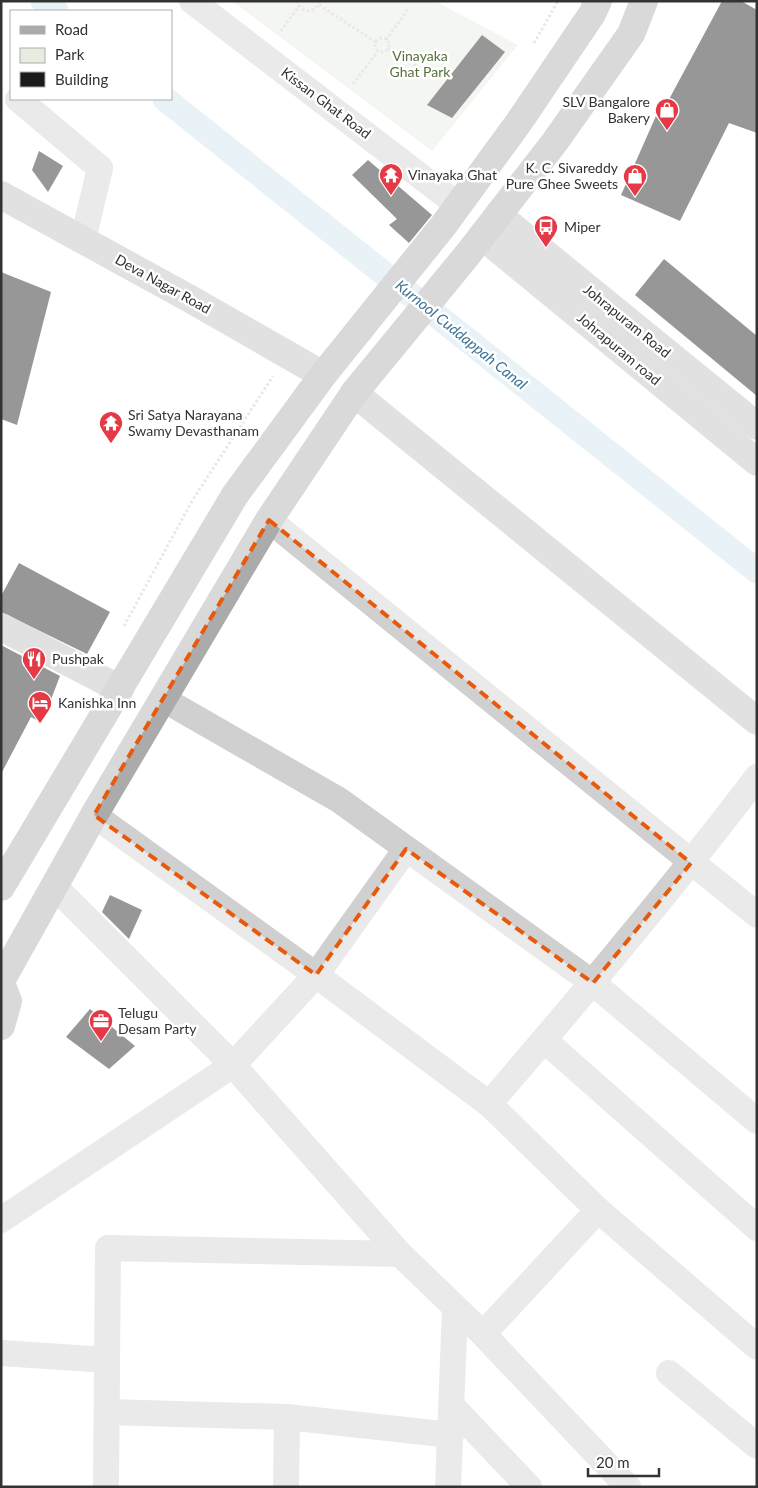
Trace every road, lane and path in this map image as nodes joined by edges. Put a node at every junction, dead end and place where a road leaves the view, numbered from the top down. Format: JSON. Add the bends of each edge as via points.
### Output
{"nodes":[{"id":1,"x":192,"y":1,"type":"edge"},
{"id":2,"x":296,"y":1,"type":"edge"},
{"id":3,"x":558,"y":1,"type":"edge"},
{"id":4,"x":598,"y":1,"type":"edge"},
{"id":5,"x":644,"y":1,"type":"edge"},
{"id":6,"x":319,"y":3,"type":"edge"},
{"id":7,"x":298,"y":6,"type":"junction"},
{"id":8,"x":408,"y":9,"type":"dead end"},
{"id":9,"x":280,"y":31,"type":"dead end"},
{"id":10,"x":386,"y":40,"type":"junction"},
{"id":11,"x":376,"y":42,"type":"junction"},
{"id":12,"x":534,"y":44,"type":"dead end"},
{"id":13,"x":388,"y":49,"type":"junction"},
{"id":14,"x":378,"y":51,"type":"junction"},
{"id":15,"x":440,"y":80,"type":"dead end"},
{"id":16,"x":353,"y":84,"type":"dead end"},
{"id":17,"x":19,"y":100,"type":"edge"},
{"id":18,"x":1,"y":195,"type":"edge"},
{"id":19,"x":451,"y":215,"type":"junction"},
{"id":20,"x":482,"y":235,"type":"junction"},
{"id":21,"x":83,"y":240,"type":"junction"},
{"id":22,"x":287,"y":355,"type":"junction"},
{"id":23,"x":323,"y":375,"type":"junction"},
{"id":24,"x":354,"y":393,"type":"junction"},
{"id":25,"x":757,"y":426,"type":"edge"},
{"id":26,"x":757,"y":462,"type":"edge"},
{"id":27,"x":269,"y":520,"type":"junction"},
{"id":28,"x":1,"y":627,"type":"edge"},
{"id":29,"x":120,"y":635,"type":"dead end"},
{"id":30,"x":120,"y":689,"type":"junction"},
{"id":31,"x":163,"y":699,"type":"junction"},
{"id":32,"x":757,"y":721,"type":"edge"},
{"id":33,"x":757,"y":776,"type":"edge"},
{"id":34,"x":94,"y":814,"type":"junction"},
{"id":35,"x":406,"y":849,"type":"junction"},
{"id":36,"x":691,"y":863,"type":"junction"},
{"id":37,"x":54,"y":886,"type":"junction"},
{"id":38,"x":1,"y":887,"type":"edge"},
{"id":39,"x":757,"y":915,"type":"edge"},
{"id":40,"x":316,"y":975,"type":"junction"},
{"id":41,"x":1,"y":982,"type":"edge"},
{"id":42,"x":593,"y":983,"type":"junction"},
{"id":43,"x":1,"y":1026,"type":"edge"},
{"id":44,"x":544,"y":1040,"type":"junction"},
{"id":45,"x":233,"y":1065,"type":"junction"},
{"id":46,"x":489,"y":1104,"type":"junction"},
{"id":47,"x":757,"y":1121,"type":"edge"},
{"id":48,"x":598,"y":1210,"type":"junction"},
{"id":49,"x":1,"y":1220,"type":"edge"},
{"id":50,"x":757,"y":1228,"type":"edge"},
{"id":51,"x":400,"y":1254,"type":"junction"},
{"id":52,"x":455,"y":1309,"type":"junction"},
{"id":53,"x":483,"y":1334,"type":"junction"},
{"id":54,"x":757,"y":1347,"type":"edge"},
{"id":55,"x":1,"y":1353,"type":"edge"},
{"id":56,"x":107,"y":1360,"type":"junction"},
{"id":57,"x":668,"y":1372,"type":"dead end"},
{"id":58,"x":452,"y":1406,"type":"junction"},
{"id":59,"x":107,"y":1412,"type":"junction"},
{"id":60,"x":287,"y":1418,"type":"junction"},
{"id":61,"x":451,"y":1435,"type":"junction"},
{"id":62,"x":757,"y":1446,"type":"edge"},
{"id":63,"x":106,"y":1487,"type":"edge"},
{"id":64,"x":286,"y":1487,"type":"edge"},
{"id":65,"x":448,"y":1487,"type":"edge"},
{"id":66,"x":530,"y":1487,"type":"edge"},
{"id":67,"x":628,"y":1487,"type":"edge"}],
"edges":[{"from":1,"to":19,"type":"street","name":"Kissan Ghat Road"},
{"from":2,"to":7,"type":"path"},
{"from":3,"to":12,"type":"path"},
{"from":4,"to":19,"type":"main road","via":[[519,122]]},
{"from":5,"to":20,"type":"main road","via":[[630,34],[554,143]]},
{"from":6,"to":7,"type":"path","via":[[309,11]]},
{"from":6,"to":11,"type":"path"},
{"from":7,"to":9,"type":"path"},
{"from":8,"to":10,"type":"path"},
{"from":10,"to":11,"type":"path"},
{"from":10,"to":13,"type":"path"},
{"from":11,"to":14,"type":"path"},
{"from":13,"to":14,"type":"path"},
{"from":13,"to":15,"type":"path"},
{"from":14,"to":16,"type":"path"},
{"from":17,"to":21,"type":"street","via":[[100,168]]},
{"from":18,"to":21,"type":"street","name":"Deva Nagar Road"},
{"from":19,"to":23,"type":"main road"},
{"from":20,"to":24,"type":"main road"},
{"from":20,"to":25,"type":"street","name":"Johrapuram Road"},
{"from":20,"to":26,"type":"street","name":"Johrapuram road"},
{"from":21,"to":22,"type":"street","name":"Deva Nagar Road"},
{"from":22,"to":23,"type":"street","name":"Deva Nagar Road"},
{"from":22,"to":29,"type":"path","via":[[192,501]]},
{"from":23,"to":30,"type":"main road","via":[[234,495]]},
{"from":24,"to":27,"type":"main road"},
{"from":24,"to":32,"type":"street"},
{"from":27,"to":31,"type":"main road"},
{"from":27,"to":36,"type":"street"},
{"from":28,"to":30,"type":"street"},
{"from":30,"to":38,"type":"main road"},
{"from":31,"to":34,"type":"main road"},
{"from":31,"to":35,"type":"street","via":[[339,800]]},
{"from":33,"to":36,"type":"street"},
{"from":34,"to":37,"type":"main road"},
{"from":34,"to":40,"type":"street"},
{"from":35,"to":40,"type":"street"},
{"from":35,"to":42,"type":"street"},
{"from":36,"to":39,"type":"street"},
{"from":36,"to":42,"type":"street"},
{"from":37,"to":41,"type":"main road"},
{"from":37,"to":45,"type":"street"},
{"from":40,"to":45,"type":"street"},
{"from":40,"to":46,"type":"street"},
{"from":41,"to":43,"type":"main road","via":[[8,1001]]},
{"from":42,"to":44,"type":"street"},
{"from":42,"to":47,"type":"street"},
{"from":44,"to":46,"type":"street"},
{"from":44,"to":50,"type":"street"},
{"from":45,"to":49,"type":"street"},
{"from":45,"to":51,"type":"street"},
{"from":46,"to":48,"type":"street"},
{"from":48,"to":53,"type":"street"},
{"from":48,"to":54,"type":"street"},
{"from":51,"to":52,"type":"street"},
{"from":51,"to":56,"type":"street","via":[[108,1248]]},
{"from":52,"to":53,"type":"street"},
{"from":52,"to":58,"type":"street"},
{"from":53,"to":67,"type":"street"},
{"from":55,"to":56,"type":"street"},
{"from":56,"to":59,"type":"street"},
{"from":57,"to":62,"type":"street"},
{"from":58,"to":61,"type":"street"},
{"from":58,"to":66,"type":"street"},
{"from":59,"to":60,"type":"street"},
{"from":59,"to":63,"type":"street"},
{"from":60,"to":61,"type":"street"},
{"from":60,"to":64,"type":"street"},
{"from":61,"to":65,"type":"street"}]}
